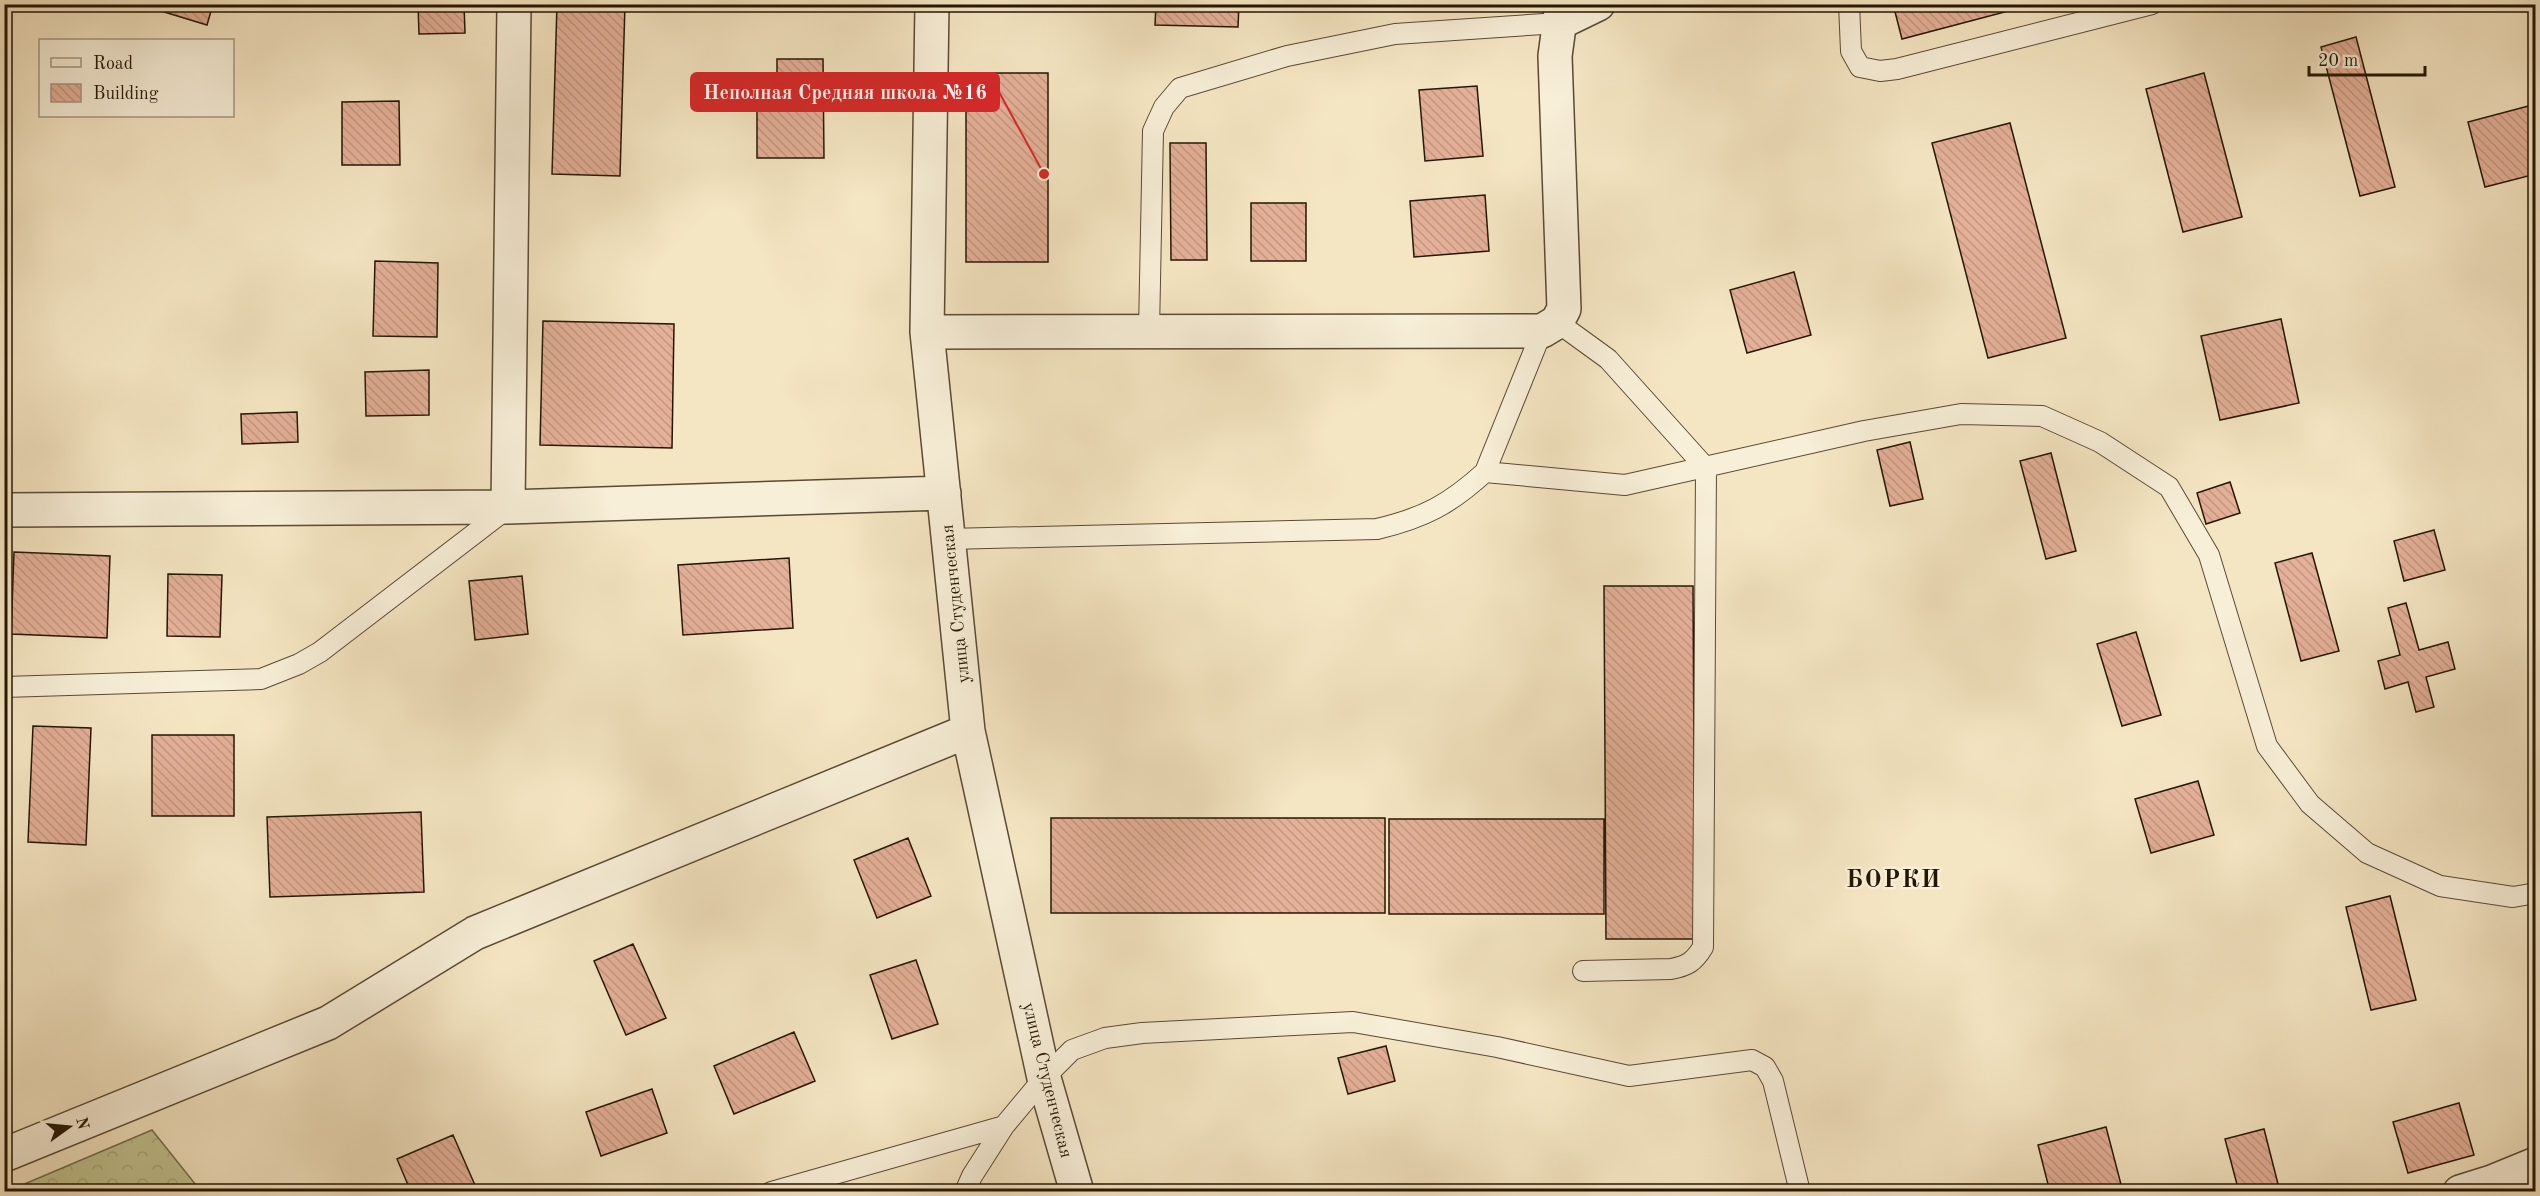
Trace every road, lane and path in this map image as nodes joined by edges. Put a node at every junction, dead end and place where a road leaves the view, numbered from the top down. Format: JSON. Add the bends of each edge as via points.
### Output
{"nodes":[{"id":1,"x":514,"y":4,"type":"edge"},
{"id":2,"x":932,"y":4,"type":"edge"},
{"id":3,"x":1598,"y":4,"type":"edge"},
{"id":4,"x":1850,"y":4,"type":"edge"},
{"id":5,"x":2152,"y":4,"type":"edge"},
{"id":6,"x":1561,"y":14,"type":"edge"},
{"id":7,"x":1550,"y":326,"type":"junction"},
{"id":8,"x":1149,"y":331,"type":"junction"},
{"id":9,"x":927,"y":332,"type":"junction"},
{"id":10,"x":1706,"y":468,"type":"junction"},
{"id":11,"x":1485,"y":472,"type":"junction"},
{"id":12,"x":944,"y":492,"type":"junction"},
{"id":13,"x":508,"y":507,"type":"junction"},
{"id":14,"x":4,"y":510,"type":"edge"},
{"id":15,"x":948,"y":539,"type":"junction"},
{"id":16,"x":4,"y":687,"type":"edge"},
{"id":17,"x":968,"y":731,"type":"junction"},
{"id":18,"x":2535,"y":893,"type":"edge"},
{"id":19,"x":1583,"y":972,"type":"dead end"},
{"id":20,"x":1044,"y":1078,"type":"junction"},
{"id":21,"x":1004,"y":1126,"type":"junction"},
{"id":22,"x":4,"y":1155,"type":"edge"},
{"id":23,"x":2535,"y":1164,"type":"edge"},
{"id":24,"x":771,"y":1191,"type":"edge"},
{"id":25,"x":965,"y":1191,"type":"edge"},
{"id":26,"x":1077,"y":1191,"type":"edge"},
{"id":27,"x":1800,"y":1191,"type":"edge"},
{"id":28,"x":2460,"y":1191,"type":"edge"}],
"edges":[{"from":1,"to":13,"type":"street"},
{"from":2,"to":9,"type":"street","name":"улица Студенческая"},
{"from":3,"to":6,"type":"street"},
{"from":4,"to":5,"type":"lane","via":[[1851,51],[1860,67],[1880,71]]},
{"from":6,"to":7,"type":"street","via":[[1555,56],[1564,309]]},
{"from":6,"to":8,"type":"lane","via":[[1395,34],[1287,56],[1180,88],[1164,107],[1153,131]]},
{"from":7,"to":8,"type":"street"},
{"from":7,"to":10,"type":"lane","via":[[1608,359]]},
{"from":7,"to":11,"type":"lane"},
{"from":8,"to":9,"type":"street"},
{"from":9,"to":12,"type":"street","name":"улица Студенческая"},
{"from":10,"to":11,"type":"lane","via":[[1625,485]]},
{"from":10,"to":18,"type":"lane","via":[[1864,431],[1961,414],[2042,416],[2100,442],[2169,487],[2209,555],[2267,746],[2310,804],[2367,853],[2440,886],[2513,897]]},
{"from":10,"to":19,"type":"lane","via":[[1703,948],[1685,967]]},
{"from":11,"to":15,"type":"lane","via":[[1460,495],[1439,507],[1409,521],[1377,529]]},
{"from":12,"to":13,"type":"street"},
{"from":12,"to":15,"type":"street","name":"улица Студенческая"},
{"from":13,"to":14,"type":"street"},
{"from":13,"to":16,"type":"lane","via":[[320,652],[261,679]]},
{"from":15,"to":17,"type":"street","name":"улица Студенческая"},
{"from":17,"to":20,"type":"street","name":"улица Студенческая"},
{"from":17,"to":22,"type":"street","via":[[475,933],[328,1023]]},
{"from":20,"to":21,"type":"lane"},
{"from":20,"to":26,"type":"street","name":"улица Студенческая"},
{"from":20,"to":27,"type":"lane","via":[[1072,1050],[1105,1038],[1353,1022],[1497,1047],[1629,1076],[1752,1060],[1765,1067],[1773,1081]]},
{"from":21,"to":24,"type":"lane"},
{"from":21,"to":25,"type":"lane"},
{"from":23,"to":28,"type":"street"}]}
